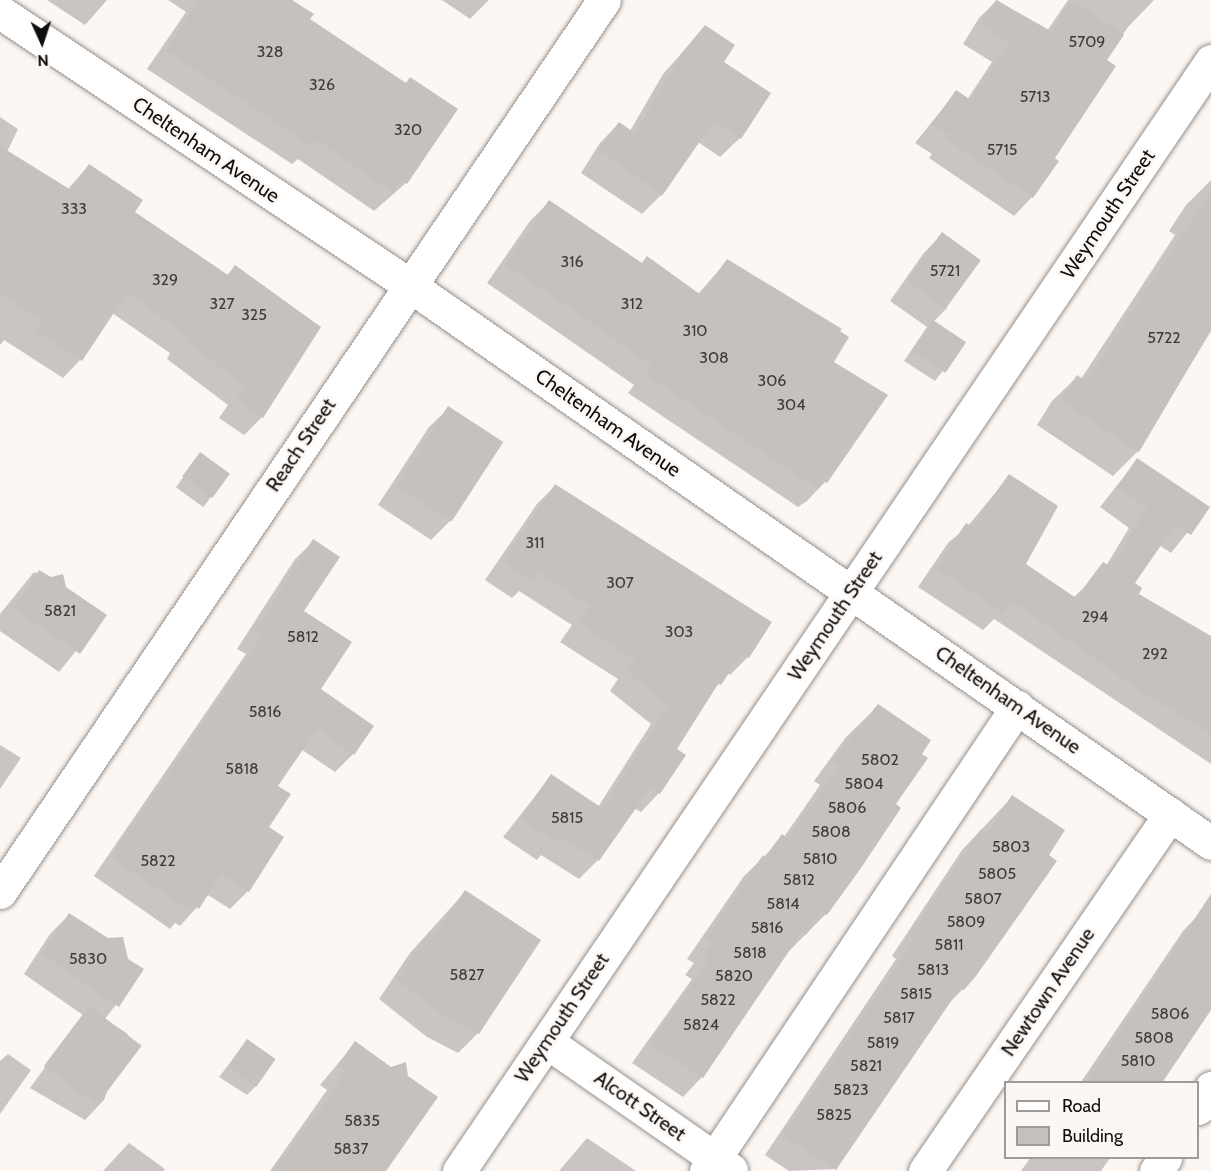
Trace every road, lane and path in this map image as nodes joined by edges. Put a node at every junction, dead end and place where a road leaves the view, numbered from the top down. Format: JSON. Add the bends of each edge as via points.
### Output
{"nodes":[{"id":1,"x":604,"y":0,"type":"edge"},
{"id":2,"x":0,"y":12,"type":"edge"},
{"id":3,"x":1211,"y":61,"type":"edge"},
{"id":4,"x":409,"y":285,"type":"junction"},
{"id":5,"x":851,"y":592,"type":"junction"},
{"id":6,"x":1017,"y":707,"type":"junction"},
{"id":7,"x":1170,"y":814,"type":"junction"},
{"id":8,"x":1211,"y":843,"type":"edge"},
{"id":9,"x":0,"y":892,"type":"edge"},
{"id":10,"x":547,"y":1042,"type":"junction"},
{"id":11,"x":1211,"y":1088,"type":"edge"},
{"id":12,"x":1199,"y":1105,"type":"edge"},
{"id":13,"x":717,"y":1167,"type":"edge"},
{"id":14,"x":459,"y":1171,"type":"edge"},
{"id":15,"x":925,"y":1171,"type":"edge"}],
"edges":[{"from":1,"to":4,"type":"street","name":"Reach Street"},
{"from":2,"to":4,"type":"street","name":"Cheltenham Avenue"},
{"from":3,"to":5,"type":"street","name":"Weymouth Street"},
{"from":4,"to":5,"type":"street","name":"Cheltenham Avenue"},
{"from":4,"to":9,"type":"street","name":"Reach Street"},
{"from":5,"to":6,"type":"street","name":"Cheltenham Avenue"},
{"from":5,"to":10,"type":"street","name":"Weymouth Street"},
{"from":6,"to":7,"type":"street","name":"Cheltenham Avenue"},
{"from":6,"to":13,"type":"street"},
{"from":7,"to":8,"type":"street","name":"Cheltenham Avenue"},
{"from":7,"to":15,"type":"street","name":"Newtown Avenue"},
{"from":10,"to":13,"type":"street","name":"Alcott Street"},
{"from":10,"to":14,"type":"street","name":"Weymouth Street"},
{"from":11,"to":12,"type":"street"}]}
